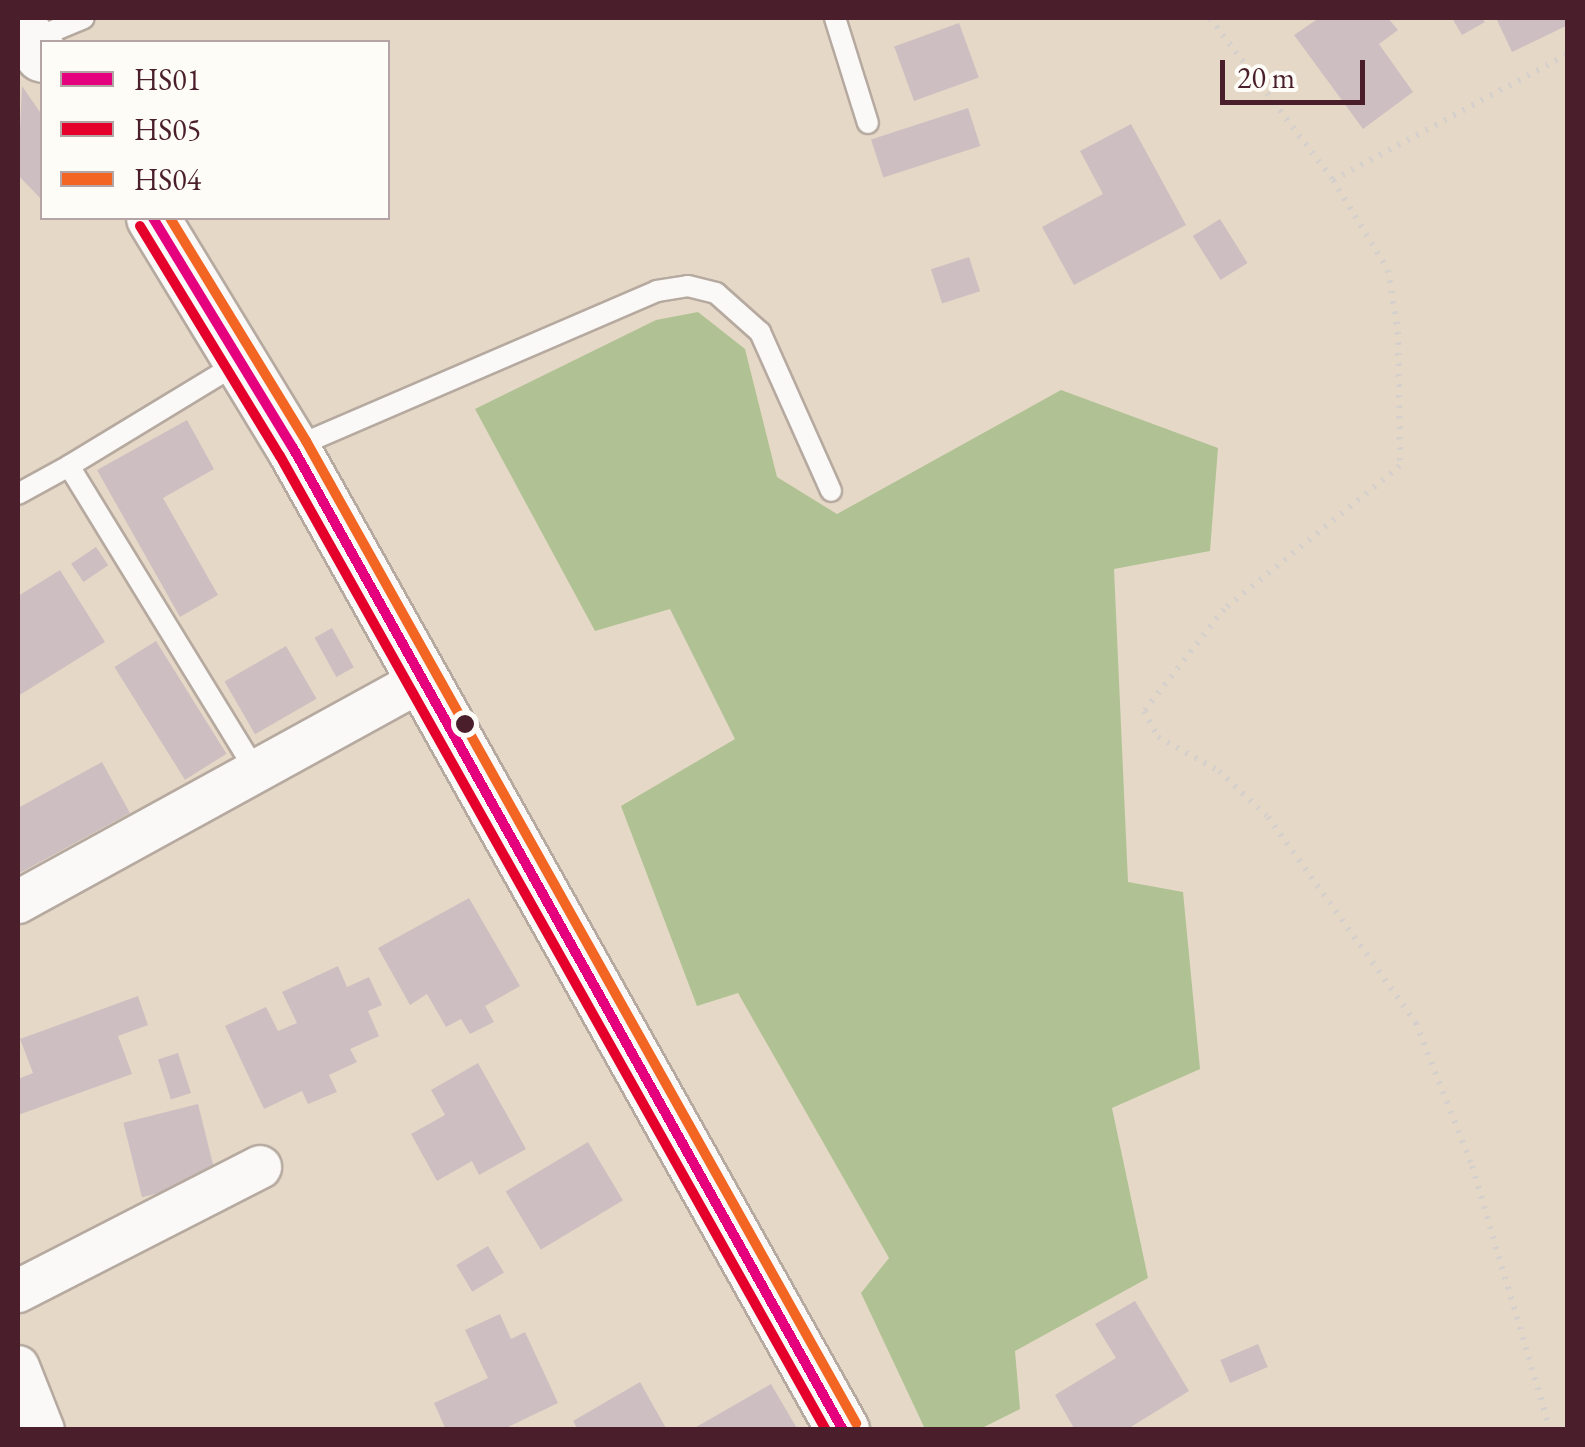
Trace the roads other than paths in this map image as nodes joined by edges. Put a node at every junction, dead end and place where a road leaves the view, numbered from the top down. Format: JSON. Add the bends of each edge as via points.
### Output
{"nodes":[{"id":1,"x":84,"y":18,"type":"edge"},
{"id":2,"x":835,"y":18,"type":"edge"},
{"id":3,"x":30,"y":40,"type":"edge"},
{"id":4,"x":868,"y":122,"type":"dead end"},
{"id":5,"x":154,"y":220,"type":"edge"},
{"id":6,"x":242,"y":361,"type":"junction"},
{"id":7,"x":293,"y":448,"type":"junction"},
{"id":8,"x":69,"y":466,"type":"junction"},
{"id":9,"x":831,"y":491,"type":"dead end"},
{"id":10,"x":18,"y":494,"type":"edge"},
{"id":11,"x":422,"y":680,"type":"junction"},
{"id":12,"x":256,"y":772,"type":"junction"},
{"id":13,"x":18,"y":902,"type":"edge"},
{"id":14,"x":260,"y":1167,"type":"dead end"},
{"id":15,"x":18,"y":1291,"type":"edge"},
{"id":16,"x":18,"y":1368,"type":"edge"},
{"id":17,"x":37,"y":1427,"type":"edge"},
{"id":18,"x":842,"y":1430,"type":"edge"}],
"edges":[{"from":1,"to":3,"type":"lane"},
{"from":2,"to":4,"type":"lane"},
{"from":5,"to":6,"type":"street"},
{"from":6,"to":7,"type":"street"},
{"from":6,"to":8,"type":"lane"},
{"from":7,"to":9,"type":"lane","via":[[657,291],[688,286],[716,294],[760,332]]},
{"from":7,"to":11,"type":"street"},
{"from":8,"to":10,"type":"lane"},
{"from":8,"to":12,"type":"lane"},
{"from":11,"to":12,"type":"street"},
{"from":11,"to":18,"type":"street"},
{"from":12,"to":13,"type":"street"},
{"from":14,"to":15,"type":"street"},
{"from":16,"to":17,"type":"street"}]}
